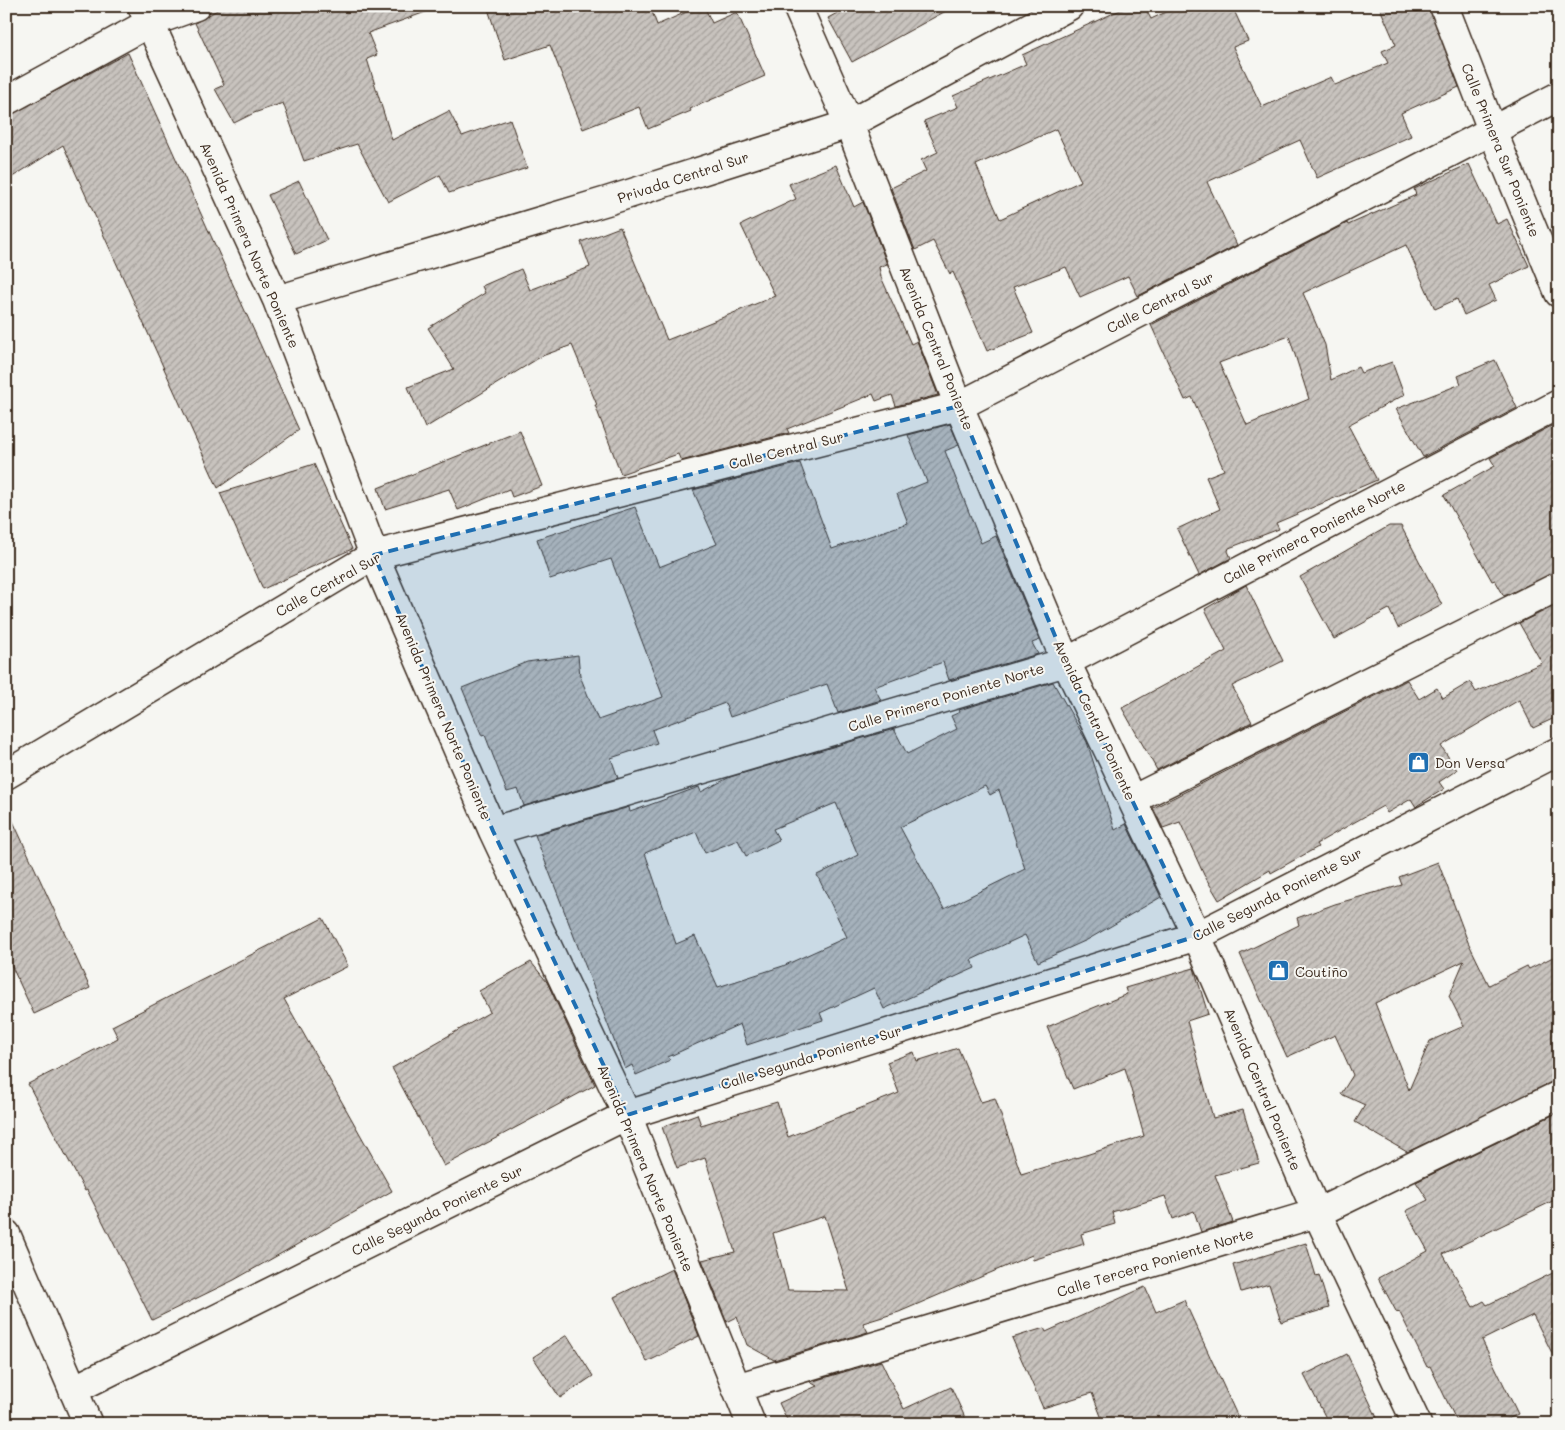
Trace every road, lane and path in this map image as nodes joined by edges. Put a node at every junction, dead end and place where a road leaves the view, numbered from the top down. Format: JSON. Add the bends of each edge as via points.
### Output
{"nodes":[{"id":1,"x":196,"y":6,"type":"edge"},
{"id":2,"x":798,"y":6,"type":"edge"},
{"id":3,"x":1069,"y":6,"type":"edge"},
{"id":4,"x":1444,"y":6,"type":"edge"},
{"id":5,"x":146,"y":14,"type":"edge"},
{"id":6,"x":1559,"y":96,"type":"edge"},
{"id":7,"x":6,"y":101,"type":"edge"},
{"id":8,"x":849,"y":124,"type":"junction"},
{"id":9,"x":1492,"y":130,"type":"junction"},
{"id":10,"x":1559,"y":293,"type":"edge"},
{"id":11,"x":277,"y":300,"type":"junction"},
{"id":12,"x":1559,"y":404,"type":"edge"},
{"id":13,"x":959,"y":406,"type":"junction"},
{"id":14,"x":374,"y":555,"type":"junction"},
{"id":15,"x":1559,"y":586,"type":"edge"},
{"id":16,"x":1066,"y":662,"type":"junction"},
{"id":17,"x":1559,"y":751,"type":"edge"},
{"id":18,"x":6,"y":774,"type":"edge"},
{"id":19,"x":1132,"y":800,"type":"junction"},
{"id":20,"x":493,"y":832,"type":"junction"},
{"id":21,"x":1197,"y":936,"type":"junction"},
{"id":22,"x":1559,"y":1095,"type":"edge"},
{"id":23,"x":627,"y":1115,"type":"junction"},
{"id":24,"x":1317,"y":1214,"type":"junction"},
{"id":25,"x":6,"y":1234,"type":"edge"},
{"id":26,"x":736,"y":1388,"type":"junction"},
{"id":27,"x":73,"y":1390,"type":"junction"},
{"id":28,"x":88,"y":1424,"type":"edge"},
{"id":29,"x":751,"y":1424,"type":"edge"},
{"id":30,"x":1417,"y":1424,"type":"edge"}],
"edges":[{"from":1,"to":5,"type":"street"},
{"from":2,"to":8,"type":"street","name":"Avenida Central Poniente"},
{"from":3,"to":8,"type":"street","name":"Privada Central Sur"},
{"from":4,"to":9,"type":"street","name":"Calle Primera Sur Poniente"},
{"from":5,"to":7,"type":"street"},
{"from":5,"to":11,"type":"street","name":"Avenida Primera Norte Poniente"},
{"from":6,"to":9,"type":"street","name":"Calle Central Sur"},
{"from":8,"to":11,"type":"street","name":"Privada Central Sur","via":[[607,202]]},
{"from":8,"to":13,"type":"street","name":"Avenida Central Poniente"},
{"from":9,"to":10,"type":"street","name":"Calle Primera Sur Poniente"},
{"from":9,"to":13,"type":"street","name":"Calle Central Sur"},
{"from":11,"to":14,"type":"street","name":"Avenida Primera Norte Poniente"},
{"from":12,"to":16,"type":"street","name":"Calle Primera Poniente Norte"},
{"from":13,"to":14,"type":"street","name":"Calle Central Sur"},
{"from":13,"to":16,"type":"street","name":"Avenida Central Poniente"},
{"from":14,"to":18,"type":"street","name":"Calle Central Sur"},
{"from":14,"to":20,"type":"street","name":"Avenida Primera Norte Poniente"},
{"from":15,"to":19,"type":"street"},
{"from":16,"to":19,"type":"street","name":"Avenida Central Poniente"},
{"from":16,"to":20,"type":"street","name":"Calle Primera Poniente Norte"},
{"from":17,"to":21,"type":"street","name":"Calle Segunda Poniente Sur"},
{"from":19,"to":21,"type":"street","name":"Avenida Central Poniente"},
{"from":20,"to":23,"type":"street","name":"Avenida Primera Norte Poniente"},
{"from":21,"to":23,"type":"street","name":"Calle Segunda Poniente Sur"},
{"from":21,"to":24,"type":"street","name":"Avenida Central Poniente"},
{"from":22,"to":24,"type":"street","name":"Calle Tercera Poniente Norte"},
{"from":23,"to":26,"type":"street","name":"Avenida Primera Norte Poniente"},
{"from":23,"to":27,"type":"street","name":"Calle Segunda Poniente Sur"},
{"from":24,"to":26,"type":"street","name":"Calle Tercera Poniente Norte"},
{"from":24,"to":30,"type":"street","name":"Avenida Central Poniente"},
{"from":25,"to":27,"type":"street"},
{"from":26,"to":29,"type":"street","name":"Avenida Primera Norte Poniente"},
{"from":27,"to":28,"type":"street"}]}
